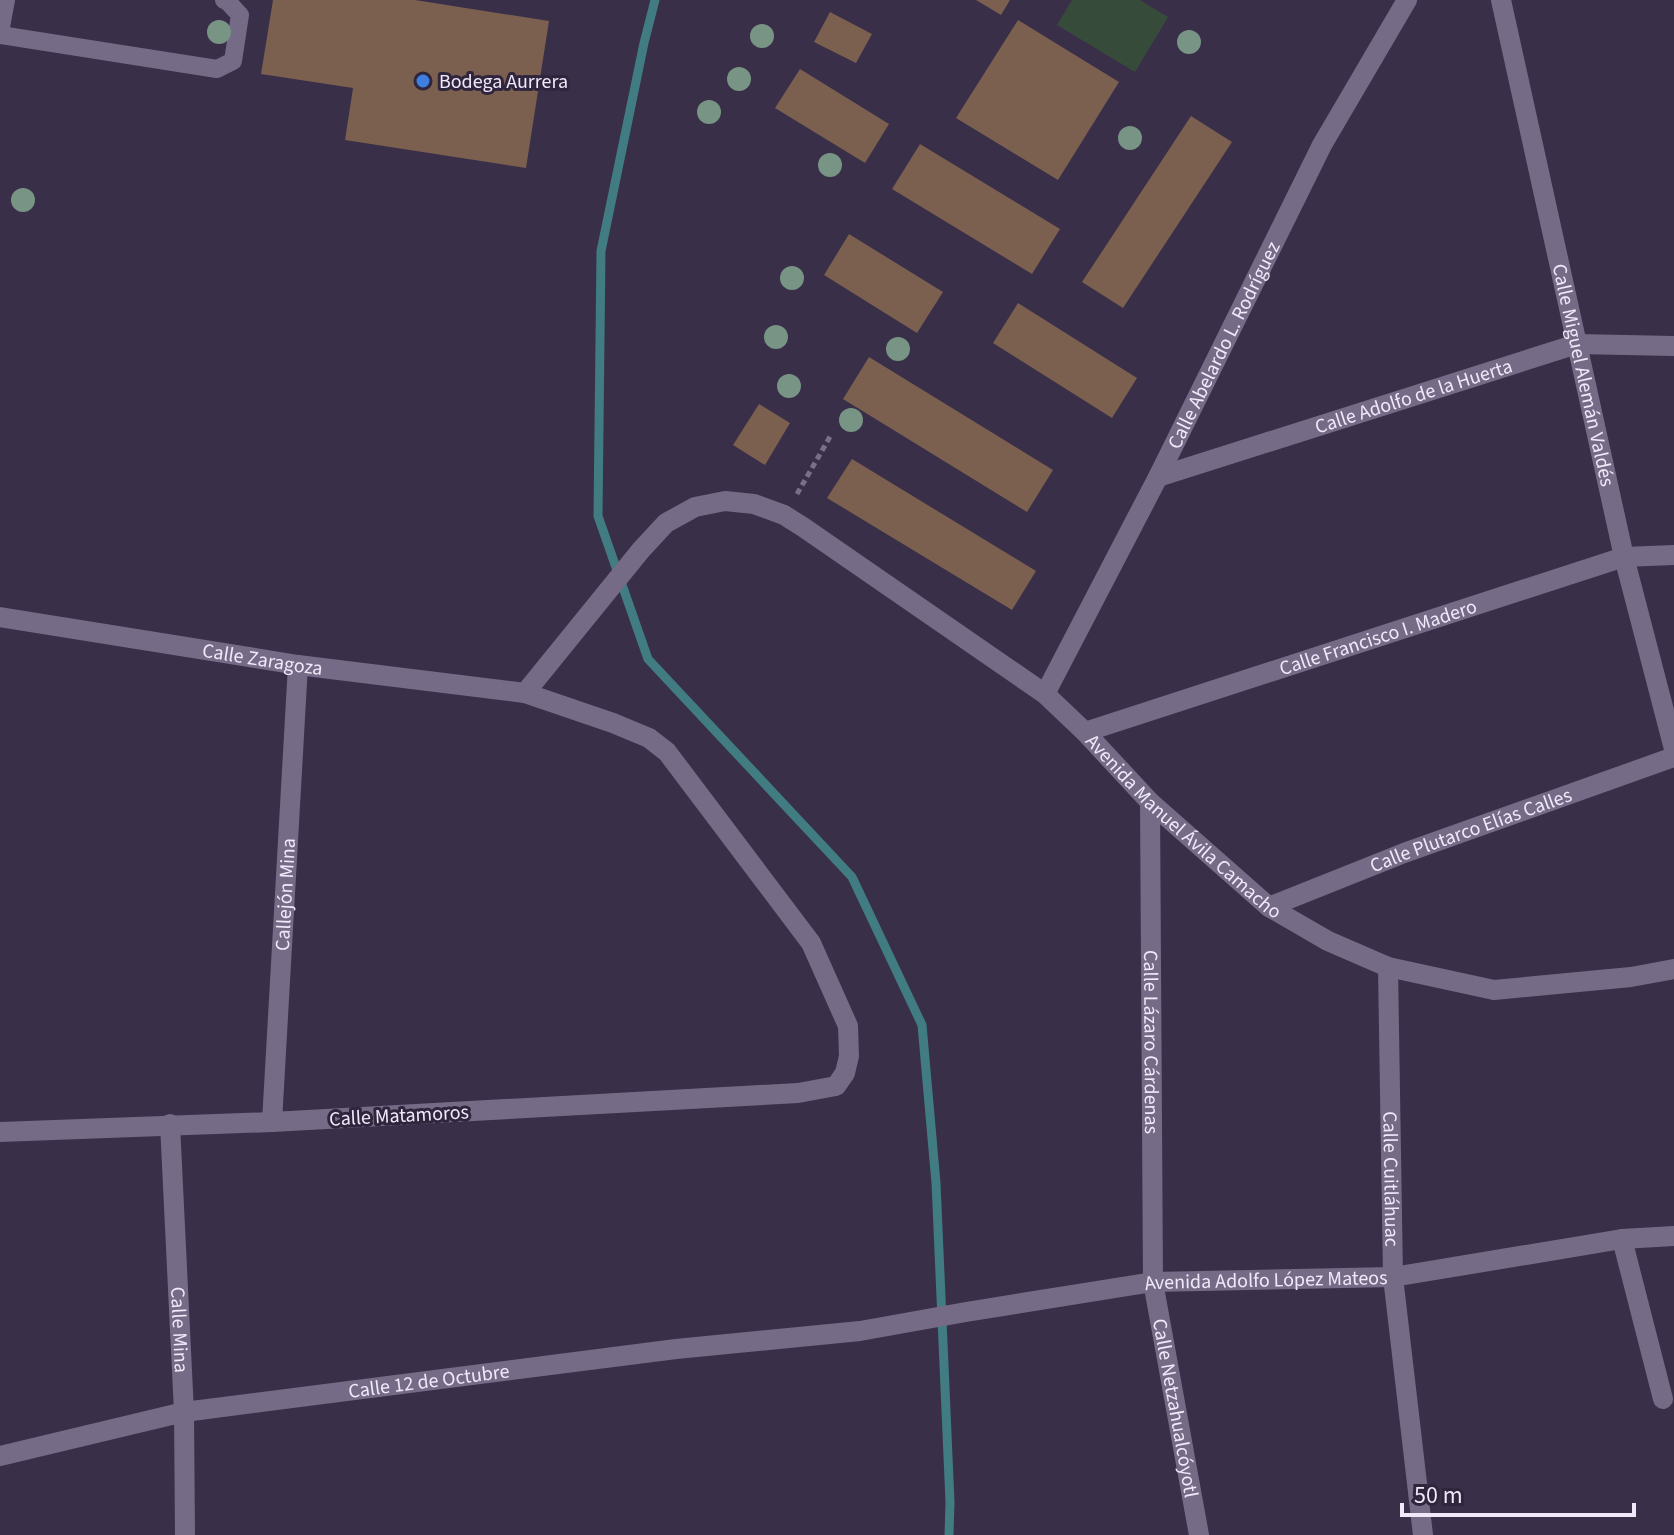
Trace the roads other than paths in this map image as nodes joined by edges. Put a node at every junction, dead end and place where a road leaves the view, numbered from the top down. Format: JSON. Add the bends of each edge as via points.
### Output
{"nodes":[{"id":1,"x":6,"y":0,"type":"edge"},
{"id":2,"x":224,"y":0,"type":"edge"},
{"id":3,"x":1407,"y":0,"type":"edge"},
{"id":4,"x":1501,"y":0,"type":"edge"},
{"id":5,"x":0,"y":33,"type":"edge"},
{"id":6,"x":1577,"y":344,"type":"junction"},
{"id":7,"x":1674,"y":346,"type":"edge"},
{"id":8,"x":1158,"y":477,"type":"junction"},
{"id":9,"x":1674,"y":555,"type":"edge"},
{"id":10,"x":1624,"y":557,"type":"junction"},
{"id":11,"x":0,"y":617,"type":"edge"},
{"id":12,"x":298,"y":665,"type":"junction"},
{"id":13,"x":525,"y":693,"type":"junction"},
{"id":14,"x":1045,"y":694,"type":"junction"},
{"id":15,"x":1085,"y":732,"type":"junction"},
{"id":16,"x":1674,"y":749,"type":"edge"},
{"id":17,"x":1674,"y":757,"type":"edge"},
{"id":18,"x":681,"y":772,"type":"joint"},
{"id":19,"x":1150,"y":802,"type":"junction"},
{"id":20,"x":1269,"y":907,"type":"junction"},
{"id":21,"x":1388,"y":967,"type":"junction"},
{"id":22,"x":1674,"y":969,"type":"edge"},
{"id":23,"x":272,"y":1122,"type":"junction"},
{"id":24,"x":170,"y":1124,"type":"junction"},
{"id":25,"x":0,"y":1132,"type":"edge"},
{"id":26,"x":1674,"y":1236,"type":"edge"},
{"id":27,"x":1622,"y":1239,"type":"junction"},
{"id":28,"x":1393,"y":1277,"type":"junction"},
{"id":29,"x":1153,"y":1282,"type":"junction"},
{"id":30,"x":860,"y":1331,"type":"joint"},
{"id":31,"x":1663,"y":1399,"type":"dead end"},
{"id":32,"x":184,"y":1412,"type":"junction"},
{"id":33,"x":0,"y":1456,"type":"edge"},
{"id":34,"x":185,"y":1535,"type":"edge"},
{"id":35,"x":1199,"y":1535,"type":"edge"},
{"id":36,"x":1423,"y":1535,"type":"edge"}],
"edges":[{"from":1,"to":5,"type":"lane"},
{"from":2,"to":5,"type":"lane","via":[[240,15],[233,61],[217,69]]},
{"from":3,"to":8,"type":"street","name":"Calle Abelardo L. Rodríguez","via":[[1322,145]]},
{"from":4,"to":6,"type":"street","name":"Calle Miguel Alemán Valdés"},
{"from":6,"to":7,"type":"street","name":"Calle Adolfo de la Huerta"},
{"from":6,"to":8,"type":"street","name":"Calle Adolfo de la Huerta"},
{"from":6,"to":10,"type":"street","name":"Calle Miguel Alemán Valdés"},
{"from":8,"to":14,"type":"street","name":"Calle Abelardo L. Rodríguez"},
{"from":9,"to":10,"type":"street","name":"Calle Francisco I. Madero"},
{"from":10,"to":15,"type":"street","name":"Calle Francisco I. Madero"},
{"from":10,"to":16,"type":"street","name":"Calle Miguel Alemán Valdés"},
{"from":11,"to":12,"type":"street","name":"Calle Zaragoza"},
{"from":12,"to":13,"type":"street","name":"Calle Zaragoza"},
{"from":12,"to":23,"type":"street","name":"Callejón Mina"},
{"from":13,"to":14,"type":"street","name":"Avenida Manuel Ávila Camacho","via":[[666,523],[695,507],[725,501],[784,515]]},
{"from":13,"to":18,"type":"street","name":"Calle Zaragoza","via":[[649,738]]},
{"from":14,"to":15,"type":"street","name":"Avenida Manuel Ávila Camacho"},
{"from":15,"to":19,"type":"street","name":"Avenida Manuel Ávila Camacho"},
{"from":17,"to":20,"type":"street","name":"Calle Plutarco Elías Calles"},
{"from":18,"to":23,"type":"street","name":"Calle Matamoros","via":[[811,943],[848,1026],[849,1056],[836,1086],[798,1093]]},
{"from":19,"to":20,"type":"street","name":"Avenida Manuel Ávila Camacho"},
{"from":19,"to":29,"type":"street","name":"Calle Lázaro Cárdenas"},
{"from":20,"to":21,"type":"street","name":"Avenida Manuel Ávila Camacho"},
{"from":21,"to":22,"type":"street","name":"Avenida Manuel Ávila Camacho","via":[[1494,990]]},
{"from":21,"to":28,"type":"street","name":"Calle Cuitláhuac"},
{"from":23,"to":24,"type":"street","name":"Calle Matamoros"},
{"from":24,"to":25,"type":"street","name":"Calle Matamoros"},
{"from":24,"to":32,"type":"street","name":"Calle Mina"},
{"from":26,"to":27,"type":"street","name":"Avenida Adolfo López Mateos"},
{"from":27,"to":28,"type":"street","name":"Avenida Adolfo López Mateos"},
{"from":27,"to":31,"type":"street"},
{"from":28,"to":29,"type":"street","name":"Avenida Adolfo López Mateos"},
{"from":28,"to":36,"type":"street","name":"Calle Cuitláhuac"},
{"from":29,"to":30,"type":"street","name":"Avenida Adolfo López Mateos"},
{"from":29,"to":35,"type":"street","name":"Calle Netzahualcóyotl"},
{"from":30,"to":32,"type":"street","name":"Calle 12 de Octubre"},
{"from":32,"to":33,"type":"street","name":"Calle 12 de Octubre"},
{"from":32,"to":34,"type":"street","name":"Calle Mina"}]}
